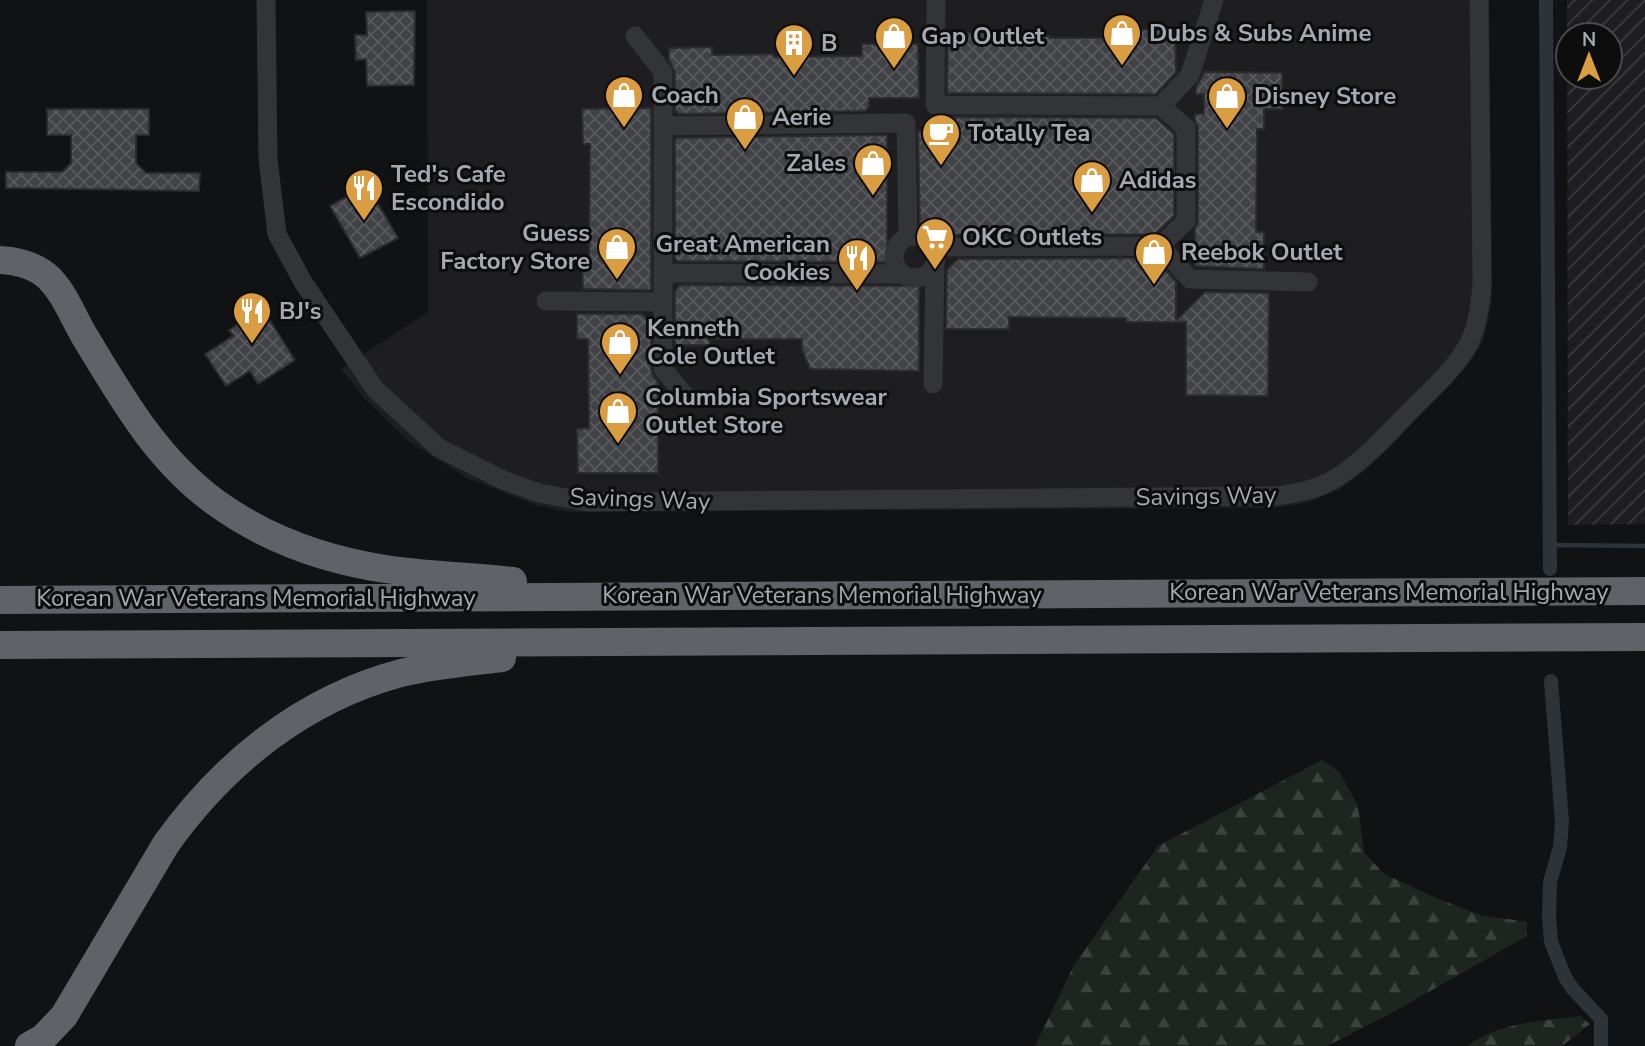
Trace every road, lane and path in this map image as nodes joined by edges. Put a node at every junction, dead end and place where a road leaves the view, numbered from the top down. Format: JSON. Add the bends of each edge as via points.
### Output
{"nodes":[{"id":1,"x":265,"y":0,"type":"edge"},
{"id":2,"x":936,"y":0,"type":"edge"},
{"id":3,"x":1214,"y":0,"type":"edge"},
{"id":4,"x":1479,"y":0,"type":"edge"},
{"id":5,"x":635,"y":36,"type":"dead end"},
{"id":6,"x":934,"y":105,"type":"junction"},
{"id":7,"x":1161,"y":106,"type":"junction"},
{"id":8,"x":906,"y":123,"type":"junction"},
{"id":9,"x":663,"y":126,"type":"junction"},
{"id":10,"x":908,"y":237,"type":"junction"},
{"id":11,"x":1160,"y":246,"type":"junction"},
{"id":12,"x":934,"y":256,"type":"junction"},
{"id":13,"x":0,"y":260,"type":"edge"},
{"id":14,"x":663,"y":273,"type":"junction"},
{"id":15,"x":903,"y":274,"type":"junction"},
{"id":16,"x":1308,"y":282,"type":"dead end"},
{"id":17,"x":546,"y":301,"type":"dead end"},
{"id":18,"x":663,"y":302,"type":"junction"},
{"id":19,"x":933,"y":384,"type":"dead end"},
{"id":20,"x":687,"y":397,"type":"dead end"},
{"id":21,"x":1645,"y":591,"type":"edge"},
{"id":22,"x":636,"y":596,"type":"junction"},
{"id":23,"x":0,"y":600,"type":"edge"},
{"id":24,"x":1645,"y":637,"type":"edge"},
{"id":25,"x":622,"y":642,"type":"junction"},
{"id":26,"x":0,"y":645,"type":"edge"},
{"id":27,"x":29,"y":1046,"type":"edge"}],
"edges":[{"from":1,"to":4,"type":"street","name":"Savings Way","via":[[268,159],[277,233],[303,282],[375,389],[439,448],[503,480],[587,502],[1264,496],[1306,492],[1327,483],[1370,451],[1447,374],[1475,329],[1482,285]]},
{"from":2,"to":6,"type":"street"},
{"from":3,"to":7,"type":"street","via":[[1190,75]]},
{"from":5,"to":9,"type":"street","via":[[663,72]]},
{"from":6,"to":7,"type":"street"},
{"from":6,"to":8,"type":"street"},
{"from":7,"to":11,"type":"street","via":[[1186,128],[1186,221]]},
{"from":8,"to":9,"type":"street"},
{"from":8,"to":10,"type":"street"},
{"from":9,"to":14,"type":"street"},
{"from":10,"to":12,"type":"street","via":[[928,240]]},
{"from":10,"to":15,"type":"street","via":[[897,246],[894,259]]},
{"from":11,"to":12,"type":"street"},
{"from":11,"to":16,"type":"street","via":[[1190,279]]},
{"from":12,"to":15,"type":"street","via":[[926,275],[912,278]]},
{"from":12,"to":19,"type":"street"},
{"from":13,"to":22,"type":"highway","via":[[32,266],[48,277],[128,409],[161,452],[215,502],[260,530],[312,552],[392,570]]},
{"from":14,"to":15,"type":"street"},
{"from":14,"to":18,"type":"street"},
{"from":17,"to":18,"type":"street"},
{"from":18,"to":20,"type":"street","via":[[663,369]]},
{"from":21,"to":22,"type":"highway","name":"Korean War Veterans Memorial Highway"},
{"from":22,"to":23,"type":"highway","name":"Korean War Veterans Memorial Highway"},
{"from":24,"to":25,"type":"highway","name":"Korean War Veterans Memorial Highway"},
{"from":25,"to":26,"type":"highway","name":"Korean War Veterans Memorial Highway"},
{"from":25,"to":27,"type":"highway","via":[[402,673],[354,688],[285,725],[237,763],[194,807],[166,844],[64,1016]]}]}
